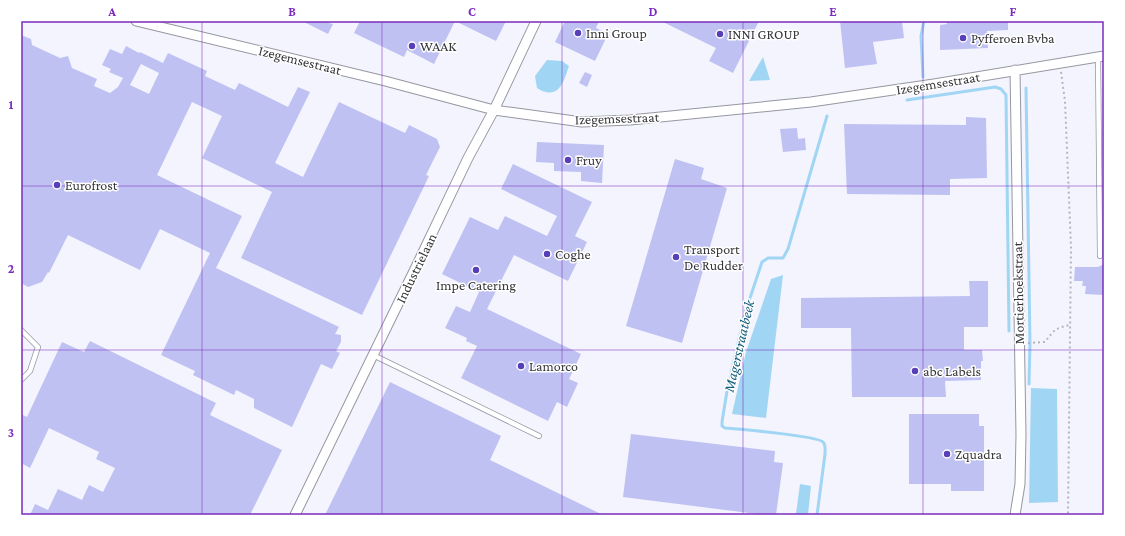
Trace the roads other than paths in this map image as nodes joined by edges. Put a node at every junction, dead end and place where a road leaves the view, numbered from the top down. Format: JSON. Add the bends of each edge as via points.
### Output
{"nodes":[{"id":1,"x":136,"y":21,"type":"edge"},
{"id":2,"x":536,"y":21,"type":"edge"},
{"id":3,"x":1101,"y":56,"type":"edge"},
{"id":4,"x":1015,"y":70,"type":"junction"},
{"id":5,"x":494,"y":110,"type":"junction"},
{"id":6,"x":1100,"y":256,"type":"dead end"},
{"id":7,"x":21,"y":330,"type":"edge"},
{"id":8,"x":373,"y":356,"type":"junction"},
{"id":9,"x":21,"y":380,"type":"edge"},
{"id":10,"x":539,"y":436,"type":"dead end"},
{"id":11,"x":295,"y":515,"type":"edge"},
{"id":12,"x":1015,"y":515,"type":"edge"}],
"edges":[{"from":1,"to":5,"type":"street","name":"Izegemsestraat"},
{"from":2,"to":5,"type":"street","name":"Industrielaan"},
{"from":3,"to":4,"type":"street","name":"Izegemsestraat"},
{"from":3,"to":6,"type":"lane"},
{"from":4,"to":5,"type":"street","name":"Izegemsestraat","via":[[810,102],[630,120],[582,122]]},
{"from":4,"to":12,"type":"street","name":"Mortierhoekstraat","via":[[1021,442],[1020,484]]},
{"from":5,"to":8,"type":"street","name":"Industrielaan","via":[[468,158]]},
{"from":7,"to":9,"type":"lane","via":[[38,347],[30,371]]},
{"from":8,"to":10,"type":"lane"},
{"from":8,"to":11,"type":"street","name":"Industrielaan"}]}
